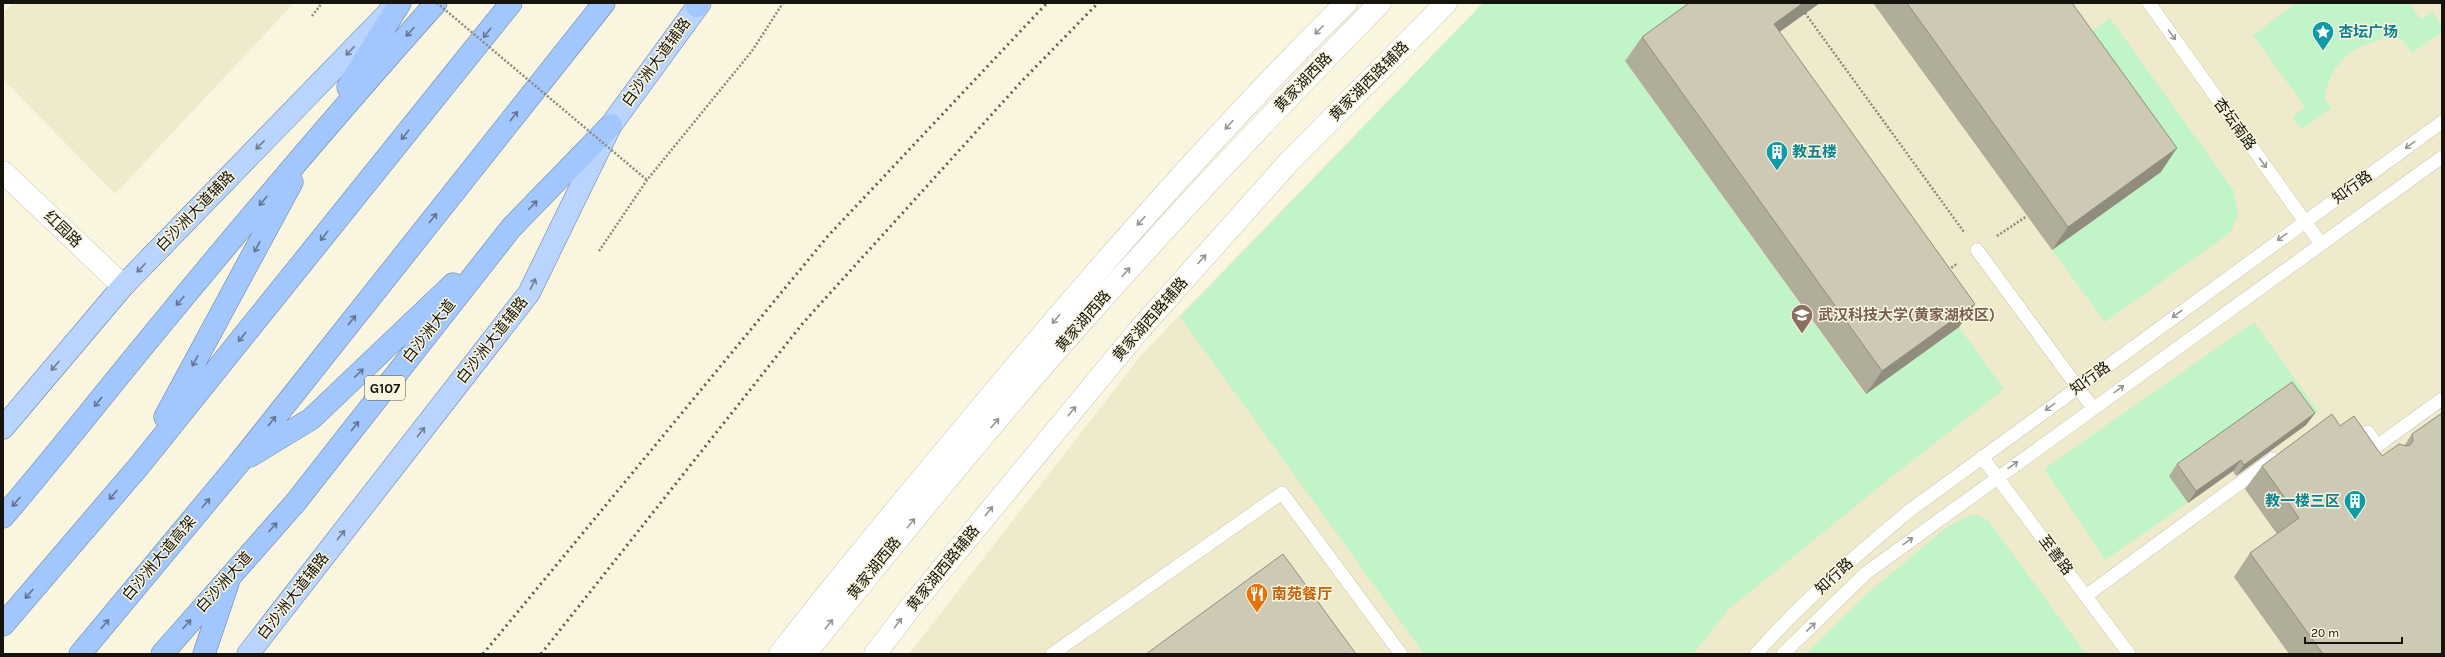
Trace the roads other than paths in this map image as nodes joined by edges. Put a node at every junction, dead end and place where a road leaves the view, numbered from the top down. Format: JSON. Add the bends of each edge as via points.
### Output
{"nodes":[{"id":1,"x":397,"y":3,"type":"edge"},
{"id":2,"x":400,"y":3,"type":"edge"},
{"id":3,"x":436,"y":3,"type":"edge"},
{"id":4,"x":511,"y":3,"type":"edge"},
{"id":5,"x":604,"y":3,"type":"edge"},
{"id":6,"x":1346,"y":3,"type":"edge"},
{"id":7,"x":1380,"y":3,"type":"edge"},
{"id":8,"x":1446,"y":3,"type":"edge"},
{"id":9,"x":2149,"y":3,"type":"edge"},
{"id":10,"x":699,"y":4,"type":"edge"},
{"id":11,"x":2442,"y":122,"type":"edge"},
{"id":12,"x":611,"y":125,"type":"junction"},
{"id":13,"x":315,"y":139,"type":"junction"},
{"id":14,"x":2442,"y":157,"type":"edge"},
{"id":15,"x":3,"y":172,"type":"edge"},
{"id":16,"x":2305,"y":221,"type":"junction"},
{"id":17,"x":511,"y":228,"type":"junction"},
{"id":18,"x":2321,"y":244,"type":"junction"},
{"id":19,"x":1977,"y":250,"type":"road end"},
{"id":20,"x":123,"y":286,"type":"junction"},
{"id":21,"x":2078,"y":387,"type":"junction"},
{"id":22,"x":2442,"y":399,"type":"edge"},
{"id":23,"x":2093,"y":408,"type":"junction"},
{"id":24,"x":3,"y":428,"type":"edge"},
{"id":25,"x":2368,"y":432,"type":"dead end"},
{"id":26,"x":2377,"y":446,"type":"junction"},
{"id":27,"x":2286,"y":450,"type":"edge"},
{"id":28,"x":1982,"y":457,"type":"junction"},
{"id":29,"x":2385,"y":457,"type":"edge"},
{"id":30,"x":239,"y":463,"type":"junction"},
{"id":31,"x":139,"y":466,"type":"junction"},
{"id":32,"x":1996,"y":477,"type":"junction"},
{"id":33,"x":3,"y":517,"type":"edge"},
{"id":34,"x":231,"y":575,"type":"junction"},
{"id":35,"x":2087,"y":595,"type":"junction"},
{"id":36,"x":3,"y":625,"type":"edge"},
{"id":37,"x":80,"y":654,"type":"edge"},
{"id":38,"x":162,"y":654,"type":"edge"},
{"id":39,"x":204,"y":654,"type":"edge"},
{"id":40,"x":248,"y":654,"type":"edge"},
{"id":41,"x":780,"y":654,"type":"edge"},
{"id":42,"x":805,"y":654,"type":"edge"},
{"id":43,"x":875,"y":654,"type":"edge"},
{"id":44,"x":1052,"y":654,"type":"edge"},
{"id":45,"x":1400,"y":654,"type":"edge"},
{"id":46,"x":1756,"y":654,"type":"edge"},
{"id":47,"x":1783,"y":654,"type":"edge"},
{"id":48,"x":2129,"y":654,"type":"edge"}],
"edges":[{"from":1,"to":20,"type":"main road","name":"白沙洲大道辅路","one_way":true},
{"from":2,"to":13,"type":"highway"},
{"from":3,"to":13,"type":"highway","one_way":true},
{"from":4,"to":31,"type":"highway","one_way":true},
{"from":30,"to":5,"type":"highway","one_way":true},
{"from":6,"to":41,"type":"main road","name":"黄家湖西路","one_way":true,"via":[[1286,63],[1114,250],[835,584]]},
{"from":42,"to":7,"type":"main road","name":"黄家湖西路","one_way":true,"via":[[920,511],[1083,320],[1232,155]]},
{"from":43,"to":8,"type":"main road","name":"黄家湖西路辅路","one_way":true,"via":[[1139,330],[1288,163]]},
{"from":9,"to":16,"type":"lane","name":"杏坛南路","one_way":true},
{"from":10,"to":12,"type":"main road","name":"白沙洲大道辅路"},
{"from":11,"to":16,"type":"lane","name":"知行路","one_way":true},
{"from":17,"to":12,"type":"highway","name":"白沙洲大道","number":"G107","one_way":true},
{"from":40,"to":12,"type":"main road","name":"白沙洲大道辅路","one_way":true,"via":[[529,293]]},
{"from":13,"to":31,"type":"highway","one_way":true},
{"from":13,"to":33,"type":"highway","one_way":true},
{"from":14,"to":18,"type":"lane","name":"知行路"},
{"from":15,"to":20,"type":"main road","name":"红园路"},
{"from":16,"to":18,"type":"lane","name":"杏坛南路"},
{"from":16,"to":21,"type":"lane","name":"知行路","one_way":true},
{"from":30,"to":17,"type":"highway","one_way":true,"via":[[311,420]]},
{"from":34,"to":17,"type":"highway","name":"白沙洲大道","number":"G107","one_way":true,"via":[[295,503]]},
{"from":23,"to":18,"type":"lane","name":"知行路","one_way":true},
{"from":19,"to":21,"type":"lane"},
{"from":20,"to":24,"type":"main road","name":"白沙洲大道辅路","one_way":true},
{"from":21,"to":23,"type":"lane"},
{"from":21,"to":28,"type":"lane","name":"知行路","one_way":true},
{"from":22,"to":26,"type":"lane"},
{"from":32,"to":23,"type":"lane","name":"知行路","one_way":true},
{"from":25,"to":26,"type":"lane"},
{"from":26,"to":29,"type":"lane"},
{"from":27,"to":35,"type":"lane"},
{"from":28,"to":32,"type":"lane","name":"至善路"},
{"from":28,"to":46,"type":"lane","name":"知行路","via":[[1909,511],[1839,570]]},
{"from":37,"to":30,"type":"highway","name":"白沙洲大道高架","one_way":true},
{"from":31,"to":36,"type":"highway","one_way":true},
{"from":32,"to":35,"type":"lane","name":"至善路"},
{"from":47,"to":32,"type":"lane","name":"知行路","one_way":true,"via":[[1866,573]]},
{"from":38,"to":34,"type":"highway","name":"白沙洲大道","number":"G107","one_way":true},
{"from":34,"to":39,"type":"highway"},
{"from":35,"to":48,"type":"lane","name":"至善路"},
{"from":44,"to":45,"type":"lane","via":[[1282,493]]}]}
